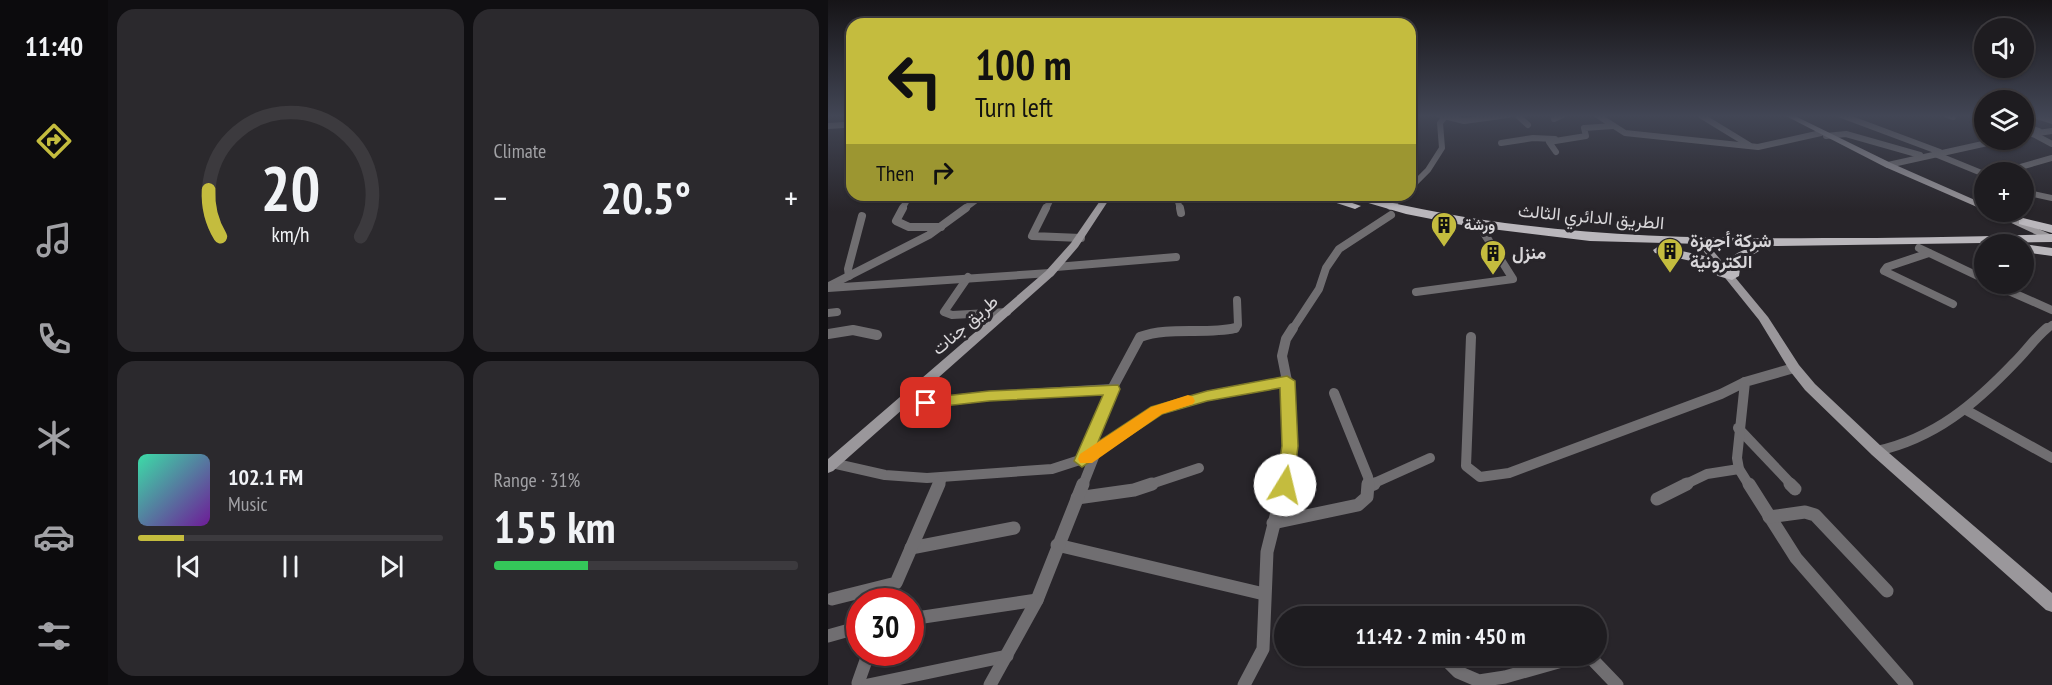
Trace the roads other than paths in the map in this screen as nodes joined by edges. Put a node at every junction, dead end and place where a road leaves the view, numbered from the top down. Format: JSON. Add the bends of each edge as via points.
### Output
{"nodes":[{"id":1,"x":1442,"y":147,"type":"edge"},
{"id":2,"x":1552,"y":147,"type":"edge"},
{"id":3,"x":1850,"y":147,"type":"edge"},
{"id":4,"x":1891,"y":147,"type":"edge"},
{"id":5,"x":1923,"y":147,"type":"edge"},
{"id":6,"x":1967,"y":147,"type":"edge"},
{"id":7,"x":1556,"y":152,"type":"dead end"},
{"id":8,"x":1938,"y":153,"type":"junction"},
{"id":9,"x":1923,"y":156,"type":"junction"},
{"id":10,"x":2052,"y":158,"type":"edge"},
{"id":11,"x":2034,"y":163,"type":"edge"},
{"id":12,"x":1887,"y":165,"type":"junction"},
{"id":13,"x":1974,"y":169,"type":"edge"},
{"id":14,"x":1416,"y":182,"type":"edge"},
{"id":15,"x":2034,"y":194,"type":"edge"},
{"id":16,"x":2052,"y":198,"type":"edge"},
{"id":17,"x":907,"y":201,"type":"edge"},
{"id":18,"x":974,"y":201,"type":"edge"},
{"id":19,"x":1050,"y":201,"type":"edge"},
{"id":20,"x":1104,"y":201,"type":"edge"},
{"id":21,"x":1178,"y":201,"type":"edge"},
{"id":22,"x":1344,"y":201,"type":"edge"},
{"id":23,"x":1362,"y":201,"type":"edge"},
{"id":24,"x":1398,"y":201,"type":"edge"},
{"id":25,"x":1974,"y":203,"type":"edge"},
{"id":26,"x":1390,"y":211,"type":"junction"},
{"id":27,"x":1181,"y":213,"type":"dead end"},
{"id":28,"x":862,"y":216,"type":"dead end"},
{"id":29,"x":2019,"y":222,"type":"joint"},
{"id":30,"x":941,"y":227,"type":"junction"},
{"id":31,"x":1484,"y":233,"type":"junction"},
{"id":32,"x":2021,"y":234,"type":"edge"},
{"id":33,"x":1081,"y":238,"type":"junction"},
{"id":34,"x":2052,"y":238,"type":"edge"},
{"id":35,"x":2034,"y":242,"type":"edge"},
{"id":36,"x":1974,"y":245,"type":"edge"},
{"id":37,"x":1709,"y":247,"type":"junction"},
{"id":38,"x":1974,"y":248,"type":"edge"},
{"id":39,"x":2034,"y":248,"type":"edge"},
{"id":40,"x":1653,"y":249,"type":"junction"},
{"id":41,"x":1924,"y":250,"type":"junction"},
{"id":42,"x":1753,"y":251,"type":"junction"},
{"id":43,"x":2052,"y":252,"type":"edge"},
{"id":44,"x":1176,"y":257,"type":"dead end"},
{"id":45,"x":1053,"y":270,"type":"junction"},
{"id":46,"x":1974,"y":274,"type":"edge"},
{"id":47,"x":849,"y":276,"type":"junction"},
{"id":48,"x":968,"y":277,"type":"junction"},
{"id":49,"x":1730,"y":278,"type":"junction"},
{"id":50,"x":828,"y":287,"type":"edge"},
{"id":51,"x":1416,"y":292,"type":"dead end"},
{"id":52,"x":2016,"y":294,"type":"edge"},
{"id":53,"x":1238,"y":300,"type":"dead end"},
{"id":54,"x":1953,"y":304,"type":"dead end"},
{"id":55,"x":2052,"y":310,"type":"edge"},
{"id":56,"x":1007,"y":312,"type":"junction"},
{"id":57,"x":2052,"y":325,"type":"edge"},
{"id":58,"x":828,"y":334,"type":"edge"},
{"id":59,"x":877,"y":335,"type":"dead end"},
{"id":60,"x":1471,"y":337,"type":"dead end"},
{"id":61,"x":1794,"y":368,"type":"junction"},
{"id":62,"x":1287,"y":381,"type":"junction"},
{"id":63,"x":1745,"y":382,"type":"junction"},
{"id":64,"x":1112,"y":389,"type":"junction"},
{"id":65,"x":1334,"y":393,"type":"dead end"},
{"id":66,"x":899,"y":406,"type":"junction"},
{"id":67,"x":1966,"y":410,"type":"junction"},
{"id":68,"x":1738,"y":428,"type":"junction"},
{"id":69,"x":1877,"y":451,"type":"junction"},
{"id":70,"x":1096,"y":453,"type":"junction"},
{"id":71,"x":1430,"y":458,"type":"dead end"},
{"id":72,"x":2052,"y":458,"type":"edge"},
{"id":73,"x":1082,"y":461,"type":"junction"},
{"id":74,"x":830,"y":465,"type":"edge"},
{"id":75,"x":1199,"y":468,"type":"dead end"},
{"id":76,"x":1739,"y":469,"type":"junction"},
{"id":77,"x":942,"y":478,"type":"junction"},
{"id":78,"x":1369,"y":486,"type":"junction"},
{"id":79,"x":1795,"y":489,"type":"dead end"},
{"id":80,"x":1077,"y":498,"type":"junction"},
{"id":81,"x":1657,"y":499,"type":"dead end"},
{"id":82,"x":1769,"y":517,"type":"junction"},
{"id":83,"x":1273,"y":523,"type":"junction"},
{"id":84,"x":1014,"y":528,"type":"dead end"},
{"id":85,"x":1057,"y":545,"type":"junction"},
{"id":86,"x":911,"y":548,"type":"junction"},
{"id":87,"x":1887,"y":591,"type":"dead end"},
{"id":88,"x":1264,"y":594,"type":"junction"},
{"id":89,"x":832,"y":598,"type":"dead end"},
{"id":90,"x":1037,"y":600,"type":"junction"},
{"id":91,"x":2052,"y":604,"type":"edge"},
{"id":92,"x":924,"y":617,"type":"edge"},
{"id":93,"x":846,"y":631,"type":"edge"},
{"id":94,"x":828,"y":636,"type":"edge"},
{"id":95,"x":1007,"y":657,"type":"junction"},
{"id":96,"x":863,"y":666,"type":"edge"},
{"id":97,"x":1452,"y":666,"type":"edge"},
{"id":98,"x":1506,"y":681,"type":"edge"},
{"id":99,"x":866,"y":685,"type":"edge"},
{"id":100,"x":990,"y":685,"type":"edge"},
{"id":101,"x":1244,"y":685,"type":"edge"},
{"id":102,"x":1617,"y":685,"type":"edge"},
{"id":103,"x":1907,"y":685,"type":"edge"}],
"edges":[{"from":1,"to":14,"type":"street"},
{"from":2,"to":7,"type":"street"},
{"from":3,"to":12,"type":"street"},
{"from":4,"to":9,"type":"street"},
{"from":5,"to":8,"type":"street"},
{"from":6,"to":8,"type":"street"},
{"from":8,"to":9,"type":"street"},
{"from":8,"to":13,"type":"street"},
{"from":9,"to":12,"type":"street"},
{"from":10,"to":11,"type":"street"},
{"from":12,"to":25,"type":"street"},
{"from":15,"to":16,"type":"street"},
{"from":17,"to":30,"type":"street","via":[[896,221],[909,227]]},
{"from":18,"to":30,"type":"street"},
{"from":19,"to":33,"type":"street","via":[[1032,236]]},
{"from":20,"to":33,"type":"street","name":"طريق جنات"},
{"from":21,"to":27,"type":"street"},
{"from":22,"to":26,"type":"main road","name":"الطريق الدائري الثالث"},
{"from":23,"to":26,"type":"main road","name":"الطريق الدائري الثالث"},
{"from":24,"to":26,"type":"street"},
{"from":26,"to":31,"type":"main road","name":"الطريق الدائري الثالث"},
{"from":26,"to":37,"type":"main road","name":"الطريق الدائري الثالث","via":[[1530,231]]},
{"from":26,"to":62,"type":"street","via":[[1333,256],[1319,290],[1286,339],[1282,356]]},
{"from":28,"to":47,"type":"street"},
{"from":29,"to":32,"type":"main road"},
{"from":29,"to":34,"type":"main road"},
{"from":30,"to":47,"type":"street"},
{"from":31,"to":40,"type":"main road","name":"الطريق الدائري الثالث"},
{"from":31,"to":51,"type":"street","via":[[1512,279]]},
{"from":33,"to":45,"type":"street","name":"طريق جنات"},
{"from":34,"to":35,"type":"main road","name":"الطريق الدائري الثالث"},
{"from":36,"to":37,"type":"main road","name":"الطريق الدائري الثالث"},
{"from":37,"to":40,"type":"main road","name":"الطريق الدائري الثالث"},
{"from":37,"to":42,"type":"main road","name":"الطريق الدائري الثالث"},
{"from":37,"to":49,"type":"street"},
{"from":38,"to":41,"type":"main road","name":"الطريق الدائري الثالث"},
{"from":39,"to":43,"type":"main road"},
{"from":40,"to":49,"type":"main road","via":[[1691,255]]},
{"from":41,"to":42,"type":"main road","name":"الطريق الدائري الثالث"},
{"from":41,"to":46,"type":"street"},
{"from":41,"to":54,"type":"street","via":[[1884,271]]},
{"from":42,"to":49,"type":"main road","via":[[1734,259]]},
{"from":44,"to":45,"type":"street"},
{"from":45,"to":48,"type":"street"},
{"from":45,"to":56,"type":"street","name":"طريق جنات"},
{"from":47,"to":50,"type":"street"},
{"from":48,"to":50,"type":"street"},
{"from":48,"to":56,"type":"street","via":[[944,312]]},
{"from":49,"to":61,"type":"street","via":[[1764,319]]},
{"from":52,"to":55,"type":"street"},
{"from":53,"to":64,"type":"street","via":[[1235,329],[1143,335]]},
{"from":56,"to":66,"type":"street","name":"طريق جنات"},
{"from":57,"to":67,"type":"street"},
{"from":58,"to":59,"type":"street","via":[[853,330]]},
{"from":60,"to":63,"type":"street","via":[[1466,466],[1472,475],[1483,479]]},
{"from":61,"to":63,"type":"street"},
{"from":61,"to":69,"type":"street"},
{"from":62,"to":70,"type":"street","via":[[1207,396],[1156,411]]},
{"from":62,"to":83,"type":"street","via":[[1288,468]]},
{"from":63,"to":68,"type":"street"},
{"from":64,"to":66,"type":"street"},
{"from":64,"to":73,"type":"street"},
{"from":65,"to":78,"type":"street"},
{"from":66,"to":74,"type":"street","name":"طريق جنات"},
{"from":67,"to":69,"type":"street","via":[[1912,444]]},
{"from":67,"to":72,"type":"street"},
{"from":68,"to":76,"type":"street"},
{"from":68,"to":79,"type":"street"},
{"from":69,"to":91,"type":"street"},
{"from":70,"to":73,"type":"street"},
{"from":70,"to":80,"type":"street"},
{"from":71,"to":78,"type":"street"},
{"from":73,"to":77,"type":"street","via":[[1041,471]]},
{"from":74,"to":77,"type":"street","via":[[885,475]]},
{"from":75,"to":80,"type":"street","via":[[1134,490]]},
{"from":76,"to":81,"type":"street","via":[[1707,474]]},
{"from":76,"to":82,"type":"street"},
{"from":77,"to":86,"type":"street"},
{"from":78,"to":83,"type":"street","via":[[1366,498],[1358,505]]},
{"from":80,"to":85,"type":"street"},
{"from":82,"to":87,"type":"street","via":[[1815,514]]},
{"from":82,"to":103,"type":"street","via":[[1803,566]]},
{"from":83,"to":88,"type":"street"},
{"from":84,"to":86,"type":"street"},
{"from":85,"to":88,"type":"street"},
{"from":85,"to":90,"type":"street"},
{"from":86,"to":89,"type":"street","via":[[893,585]]},
{"from":88,"to":101,"type":"street","via":[[1263,649]]},
{"from":90,"to":92,"type":"street"},
{"from":90,"to":95,"type":"street"},
{"from":93,"to":94,"type":"street"},
{"from":95,"to":99,"type":"street"},
{"from":95,"to":100,"type":"street"},
{"from":96,"to":99,"type":"street","via":[[858,683]]},
{"from":97,"to":98,"type":"street","via":[[1479,681]]},
{"from":98,"to":102,"type":"street","via":[[1576,657],[1592,659]]}]}
